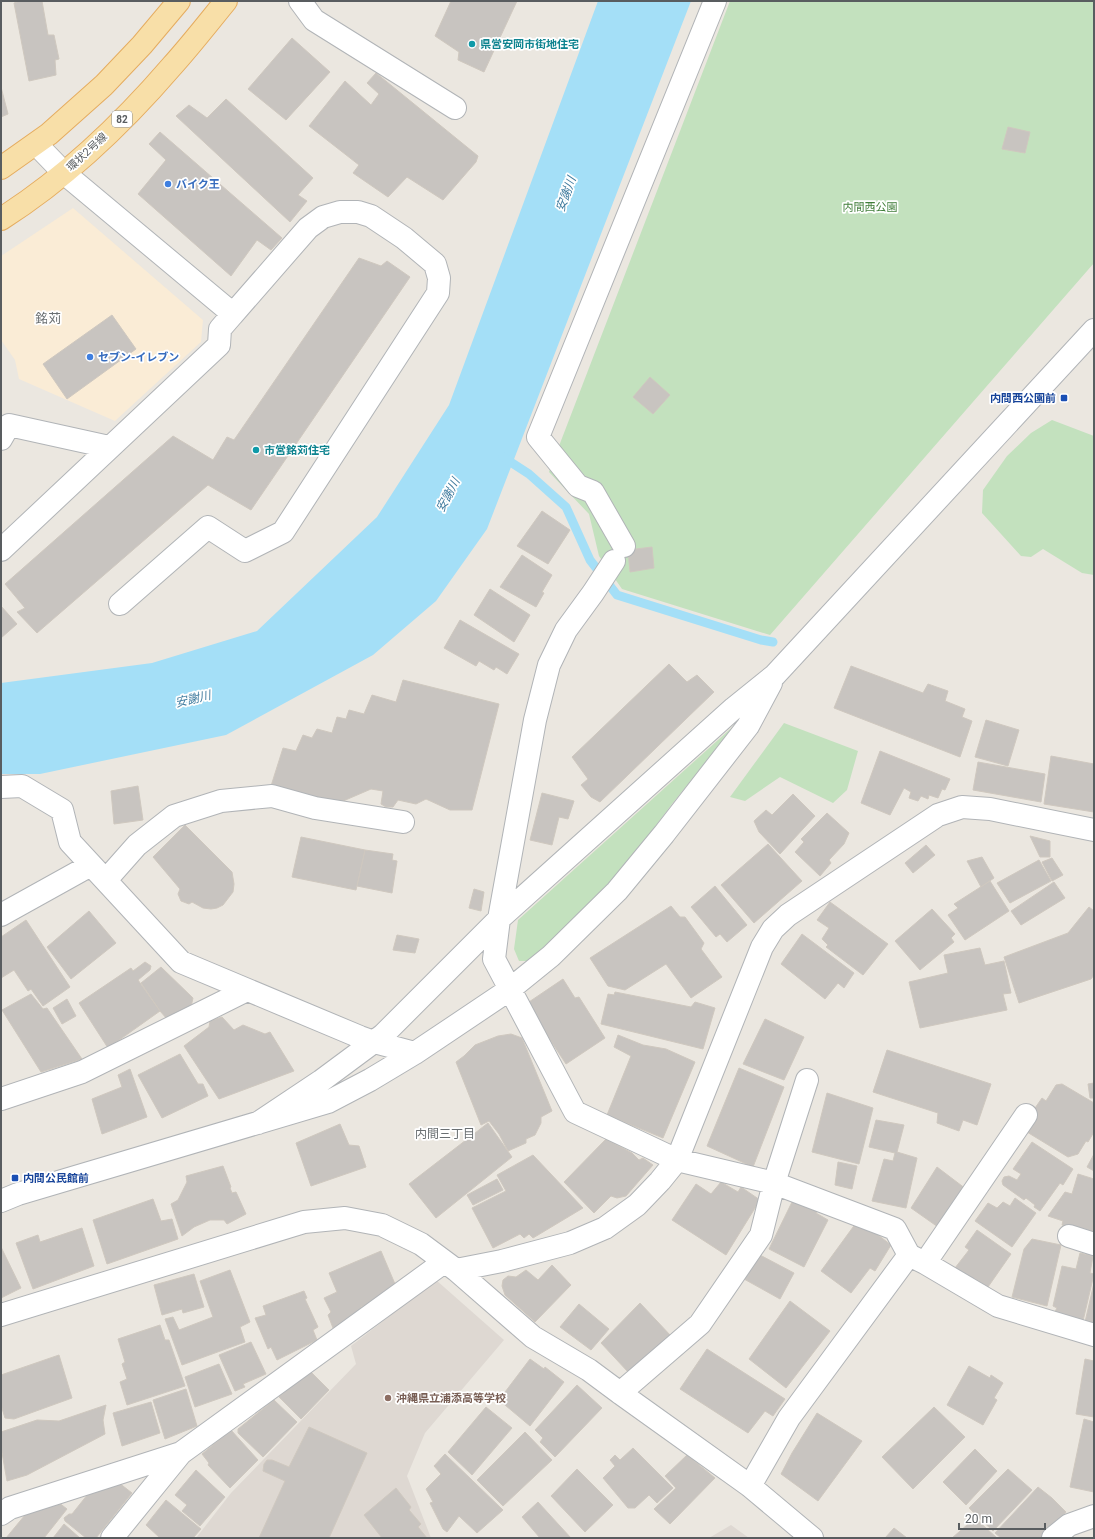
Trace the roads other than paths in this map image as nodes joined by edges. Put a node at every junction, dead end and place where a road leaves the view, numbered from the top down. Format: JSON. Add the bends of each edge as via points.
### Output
{"nodes":[{"id":1,"x":179,"y":1,"type":"edge"},
{"id":2,"x":226,"y":1,"type":"edge"},
{"id":3,"x":300,"y":1,"type":"edge"},
{"id":4,"x":715,"y":1,"type":"edge"},
{"id":5,"x":455,"y":108,"type":"dead end"},
{"id":6,"x":36,"y":144,"type":"junction"},
{"id":7,"x":1,"y":168,"type":"edge"},
{"id":8,"x":64,"y":173,"type":"junction"},
{"id":9,"x":1,"y":219,"type":"edge"},
{"id":10,"x":233,"y":314,"type":"junction"},
{"id":11,"x":1094,"y":330,"type":"edge"},
{"id":12,"x":1,"y":439,"type":"edge"},
{"id":13,"x":109,"y":447,"type":"junction"},
{"id":14,"x":1,"y":550,"type":"edge"},
{"id":15,"x":120,"y":604,"type":"dead end"},
{"id":16,"x":775,"y":675,"type":"junction"},
{"id":17,"x":1,"y":787,"type":"edge"},
{"id":18,"x":403,"y":822,"type":"dead end"},
{"id":19,"x":1094,"y":830,"type":"edge"},
{"id":20,"x":98,"y":873,"type":"junction"},
{"id":21,"x":1,"y":915,"type":"edge"},
{"id":22,"x":499,"y":919,"type":"junction"},
{"id":23,"x":247,"y":990,"type":"junction"},
{"id":24,"x":509,"y":990,"type":"junction"},
{"id":25,"x":374,"y":1042,"type":"junction"},
{"id":26,"x":414,"y":1053,"type":"junction"},
{"id":27,"x":807,"y":1080,"type":"dead end"},
{"id":28,"x":1,"y":1098,"type":"edge"},
{"id":29,"x":1026,"y":1115,"type":"dead end"},
{"id":30,"x":258,"y":1123,"type":"junction"},
{"id":31,"x":677,"y":1160,"type":"junction"},
{"id":32,"x":774,"y":1183,"type":"junction"},
{"id":33,"x":1,"y":1201,"type":"edge"},
{"id":34,"x":1069,"y":1236,"type":"dead end"},
{"id":35,"x":1094,"y":1244,"type":"edge"},
{"id":36,"x":917,"y":1259,"type":"junction"},
{"id":37,"x":450,"y":1266,"type":"junction"},
{"id":38,"x":1,"y":1315,"type":"edge"},
{"id":39,"x":1094,"y":1335,"type":"edge"},
{"id":40,"x":620,"y":1393,"type":"junction"},
{"id":41,"x":181,"y":1453,"type":"junction"},
{"id":42,"x":750,"y":1486,"type":"junction"},
{"id":43,"x":1,"y":1514,"type":"edge"},
{"id":44,"x":1094,"y":1516,"type":"edge"},
{"id":45,"x":112,"y":1538,"type":"edge"},
{"id":46,"x":812,"y":1538,"type":"edge"},
{"id":47,"x":1053,"y":1538,"type":"edge"}],
"edges":[{"from":1,"to":6,"type":"main road","via":[[142,46],[104,85]]},
{"from":2,"to":8,"type":"main road","name":"環状2号線","number":"82","via":[[172,67]]},
{"from":3,"to":5,"type":"street","via":[[314,20]]},
{"from":4,"to":22,"type":"street","via":[[538,437],[578,486],[593,492],[619,554],[566,630],[549,665],[535,720]]},
{"from":6,"to":7,"type":"main road"},
{"from":6,"to":8,"type":"street"},
{"from":8,"to":9,"type":"main road","name":"環状2号線","number":"82"},
{"from":8,"to":10,"type":"street"},
{"from":10,"to":13,"type":"street","via":[[220,329],[219,345]]},
{"from":10,"to":15,"type":"street","via":[[308,228],[322,217],[340,212],[358,212],[378,220],[436,264],[439,278],[438,293],[283,532],[245,551],[208,528]]},
{"from":11,"to":16,"type":"street"},
{"from":12,"to":13,"type":"street","via":[[9,425]]},
{"from":13,"to":14,"type":"street"},
{"from":16,"to":22,"type":"street","via":[[734,708]]},
{"from":16,"to":24,"type":"street","via":[[748,726],[617,890],[551,956]]},
{"from":17,"to":20,"type":"street","via":[[22,786],[62,810],[70,842]]},
{"from":18,"to":20,"type":"street","via":[[315,808],[272,796],[221,801],[174,816]]},
{"from":19,"to":31,"type":"street","via":[[990,809],[962,807],[938,815],[788,915],[773,929],[762,947]]},
{"from":20,"to":21,"type":"street"},
{"from":20,"to":23,"type":"street","via":[[181,962]]},
{"from":22,"to":24,"type":"street","via":[[494,959]]},
{"from":22,"to":25,"type":"street"},
{"from":23,"to":25,"type":"street"},
{"from":23,"to":28,"type":"street","via":[[82,1072]]},
{"from":24,"to":26,"type":"street"},
{"from":24,"to":31,"type":"street","via":[[575,1112]]},
{"from":25,"to":26,"type":"street"},
{"from":25,"to":30,"type":"street","via":[[321,1082]]},
{"from":26,"to":30,"type":"street","via":[[328,1102]]},
{"from":27,"to":32,"type":"street"},
{"from":29,"to":36,"type":"street"},
{"from":30,"to":33,"type":"street"},
{"from":31,"to":32,"type":"street"},
{"from":31,"to":37,"type":"street","via":[[637,1205],[605,1228],[570,1243],[502,1261]]},
{"from":32,"to":36,"type":"street","via":[[895,1229]]},
{"from":32,"to":40,"type":"street","via":[[761,1235],[700,1324]]},
{"from":34,"to":35,"type":"street"},
{"from":36,"to":39,"type":"street","via":[[998,1306]]},
{"from":36,"to":42,"type":"street","via":[[789,1418]]},
{"from":37,"to":38,"type":"street","via":[[421,1244],[382,1225],[345,1218],[304,1222]]},
{"from":37,"to":40,"type":"street","via":[[533,1337],[588,1370]]},
{"from":37,"to":41,"type":"street"},
{"from":40,"to":42,"type":"street"},
{"from":41,"to":43,"type":"street","via":[[10,1508]]},
{"from":41,"to":45,"type":"street"},
{"from":42,"to":46,"type":"street"},
{"from":44,"to":47,"type":"street","via":[[1068,1525]]}]}
